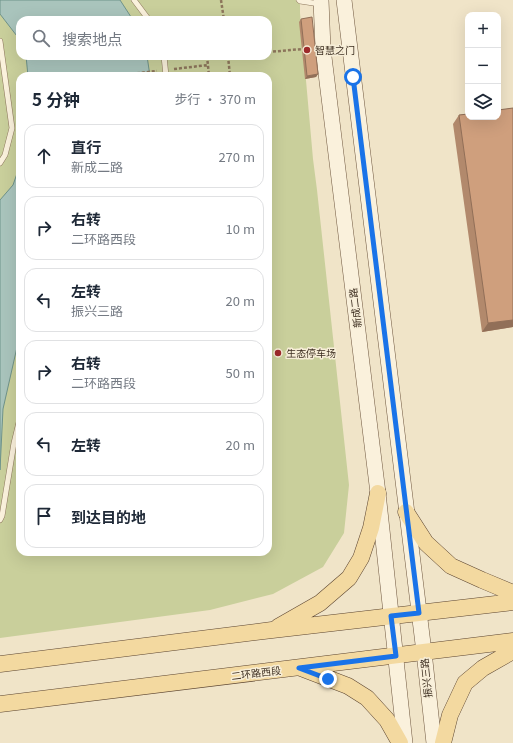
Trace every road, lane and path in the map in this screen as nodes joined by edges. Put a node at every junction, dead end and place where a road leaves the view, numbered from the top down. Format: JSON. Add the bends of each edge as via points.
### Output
{"nodes":[{"id":1,"x":134,"y":0,"type":"edge"},
{"id":2,"x":221,"y":0,"type":"edge"},
{"id":3,"x":299,"y":0,"type":"edge"},
{"id":4,"x":344,"y":0,"type":"edge"},
{"id":5,"x":321,"y":2,"type":"edge"},
{"id":6,"x":146,"y":16,"type":"edge"},
{"id":7,"x":223,"y":16,"type":"edge"},
{"id":8,"x":0,"y":41,"type":"edge"},
{"id":9,"x":298,"y":50,"type":"dead end"},
{"id":10,"x":272,"y":52,"type":"edge"},
{"id":11,"x":164,"y":60,"type":"edge"},
{"id":12,"x":207,"y":60,"type":"edge"},
{"id":13,"x":228,"y":60,"type":"edge"},
{"id":14,"x":208,"y":65,"type":"junction"},
{"id":15,"x":165,"y":70,"type":"junction"},
{"id":16,"x":152,"y":72,"type":"edge"},
{"id":17,"x":209,"y":72,"type":"edge"},
{"id":18,"x":230,"y":72,"type":"edge"},
{"id":19,"x":0,"y":163,"type":"edge"},
{"id":20,"x":16,"y":435,"type":"edge"},
{"id":21,"x":378,"y":493,"type":"junction"},
{"id":22,"x":406,"y":512,"type":"junction"},
{"id":23,"x":0,"y":520,"type":"edge"},
{"id":24,"x":513,"y":593,"type":"edge"},
{"id":25,"x":513,"y":602,"type":"edge"},
{"id":26,"x":419,"y":613,"type":"junction"},
{"id":27,"x":391,"y":616,"type":"junction"},
{"id":28,"x":272,"y":630,"type":"junction"},
{"id":29,"x":513,"y":641,"type":"edge"},
{"id":30,"x":513,"y":650,"type":"edge"},
{"id":31,"x":424,"y":652,"type":"junction"},
{"id":32,"x":396,"y":656,"type":"junction"},
{"id":33,"x":0,"y":664,"type":"edge"},
{"id":34,"x":299,"y":668,"type":"junction"},
{"id":35,"x":0,"y":704,"type":"edge"},
{"id":36,"x":400,"y":743,"type":"edge"},
{"id":37,"x":405,"y":743,"type":"edge"},
{"id":38,"x":434,"y":743,"type":"edge"},
{"id":39,"x":443,"y":743,"type":"edge"}],
"edges":[{"from":1,"to":6,"type":"lane"},
{"from":2,"to":7,"type":"path"},
{"from":3,"to":5,"type":"lane"},
{"from":4,"to":22,"type":"street"},
{"from":5,"to":21,"type":"street","name":"新成二路","via":[[323,49]]},
{"from":8,"to":19,"type":"lane","via":[[12,128],[5,155]]},
{"from":9,"to":10,"type":"path"},
{"from":11,"to":15,"type":"lane"},
{"from":12,"to":14,"type":"path"},
{"from":13,"to":18,"type":"path"},
{"from":14,"to":15,"type":"path"},
{"from":14,"to":17,"type":"path"},
{"from":15,"to":16,"type":"path"},
{"from":20,"to":23,"type":"lane"},
{"from":21,"to":27,"type":"street","name":"新成二路"},
{"from":21,"to":28,"type":"main road","via":[[371,528],[361,558],[349,578],[320,603]]},
{"from":22,"to":24,"type":"main road","via":[[426,543],[451,566]]},
{"from":22,"to":26,"type":"street"},
{"from":25,"to":26,"type":"main road"},
{"from":26,"to":27,"type":"main road"},
{"from":26,"to":31,"type":"street","name":"振兴三路"},
{"from":27,"to":28,"type":"main road"},
{"from":27,"to":32,"type":"street"},
{"from":28,"to":33,"type":"main road"},
{"from":29,"to":31,"type":"main road","name":"二环路西段"},
{"from":30,"to":39,"type":"main road","via":[[483,668],[465,683],[450,715]]},
{"from":31,"to":32,"type":"main road","name":"二环路西段"},
{"from":31,"to":38,"type":"street","name":"振兴三路"},
{"from":32,"to":34,"type":"main road","name":"二环路西段"},
{"from":32,"to":37,"type":"street"},
{"from":34,"to":35,"type":"main road","name":"二环路西段"},
{"from":34,"to":36,"type":"main road","via":[[348,686],[367,698],[387,720]]}]}
